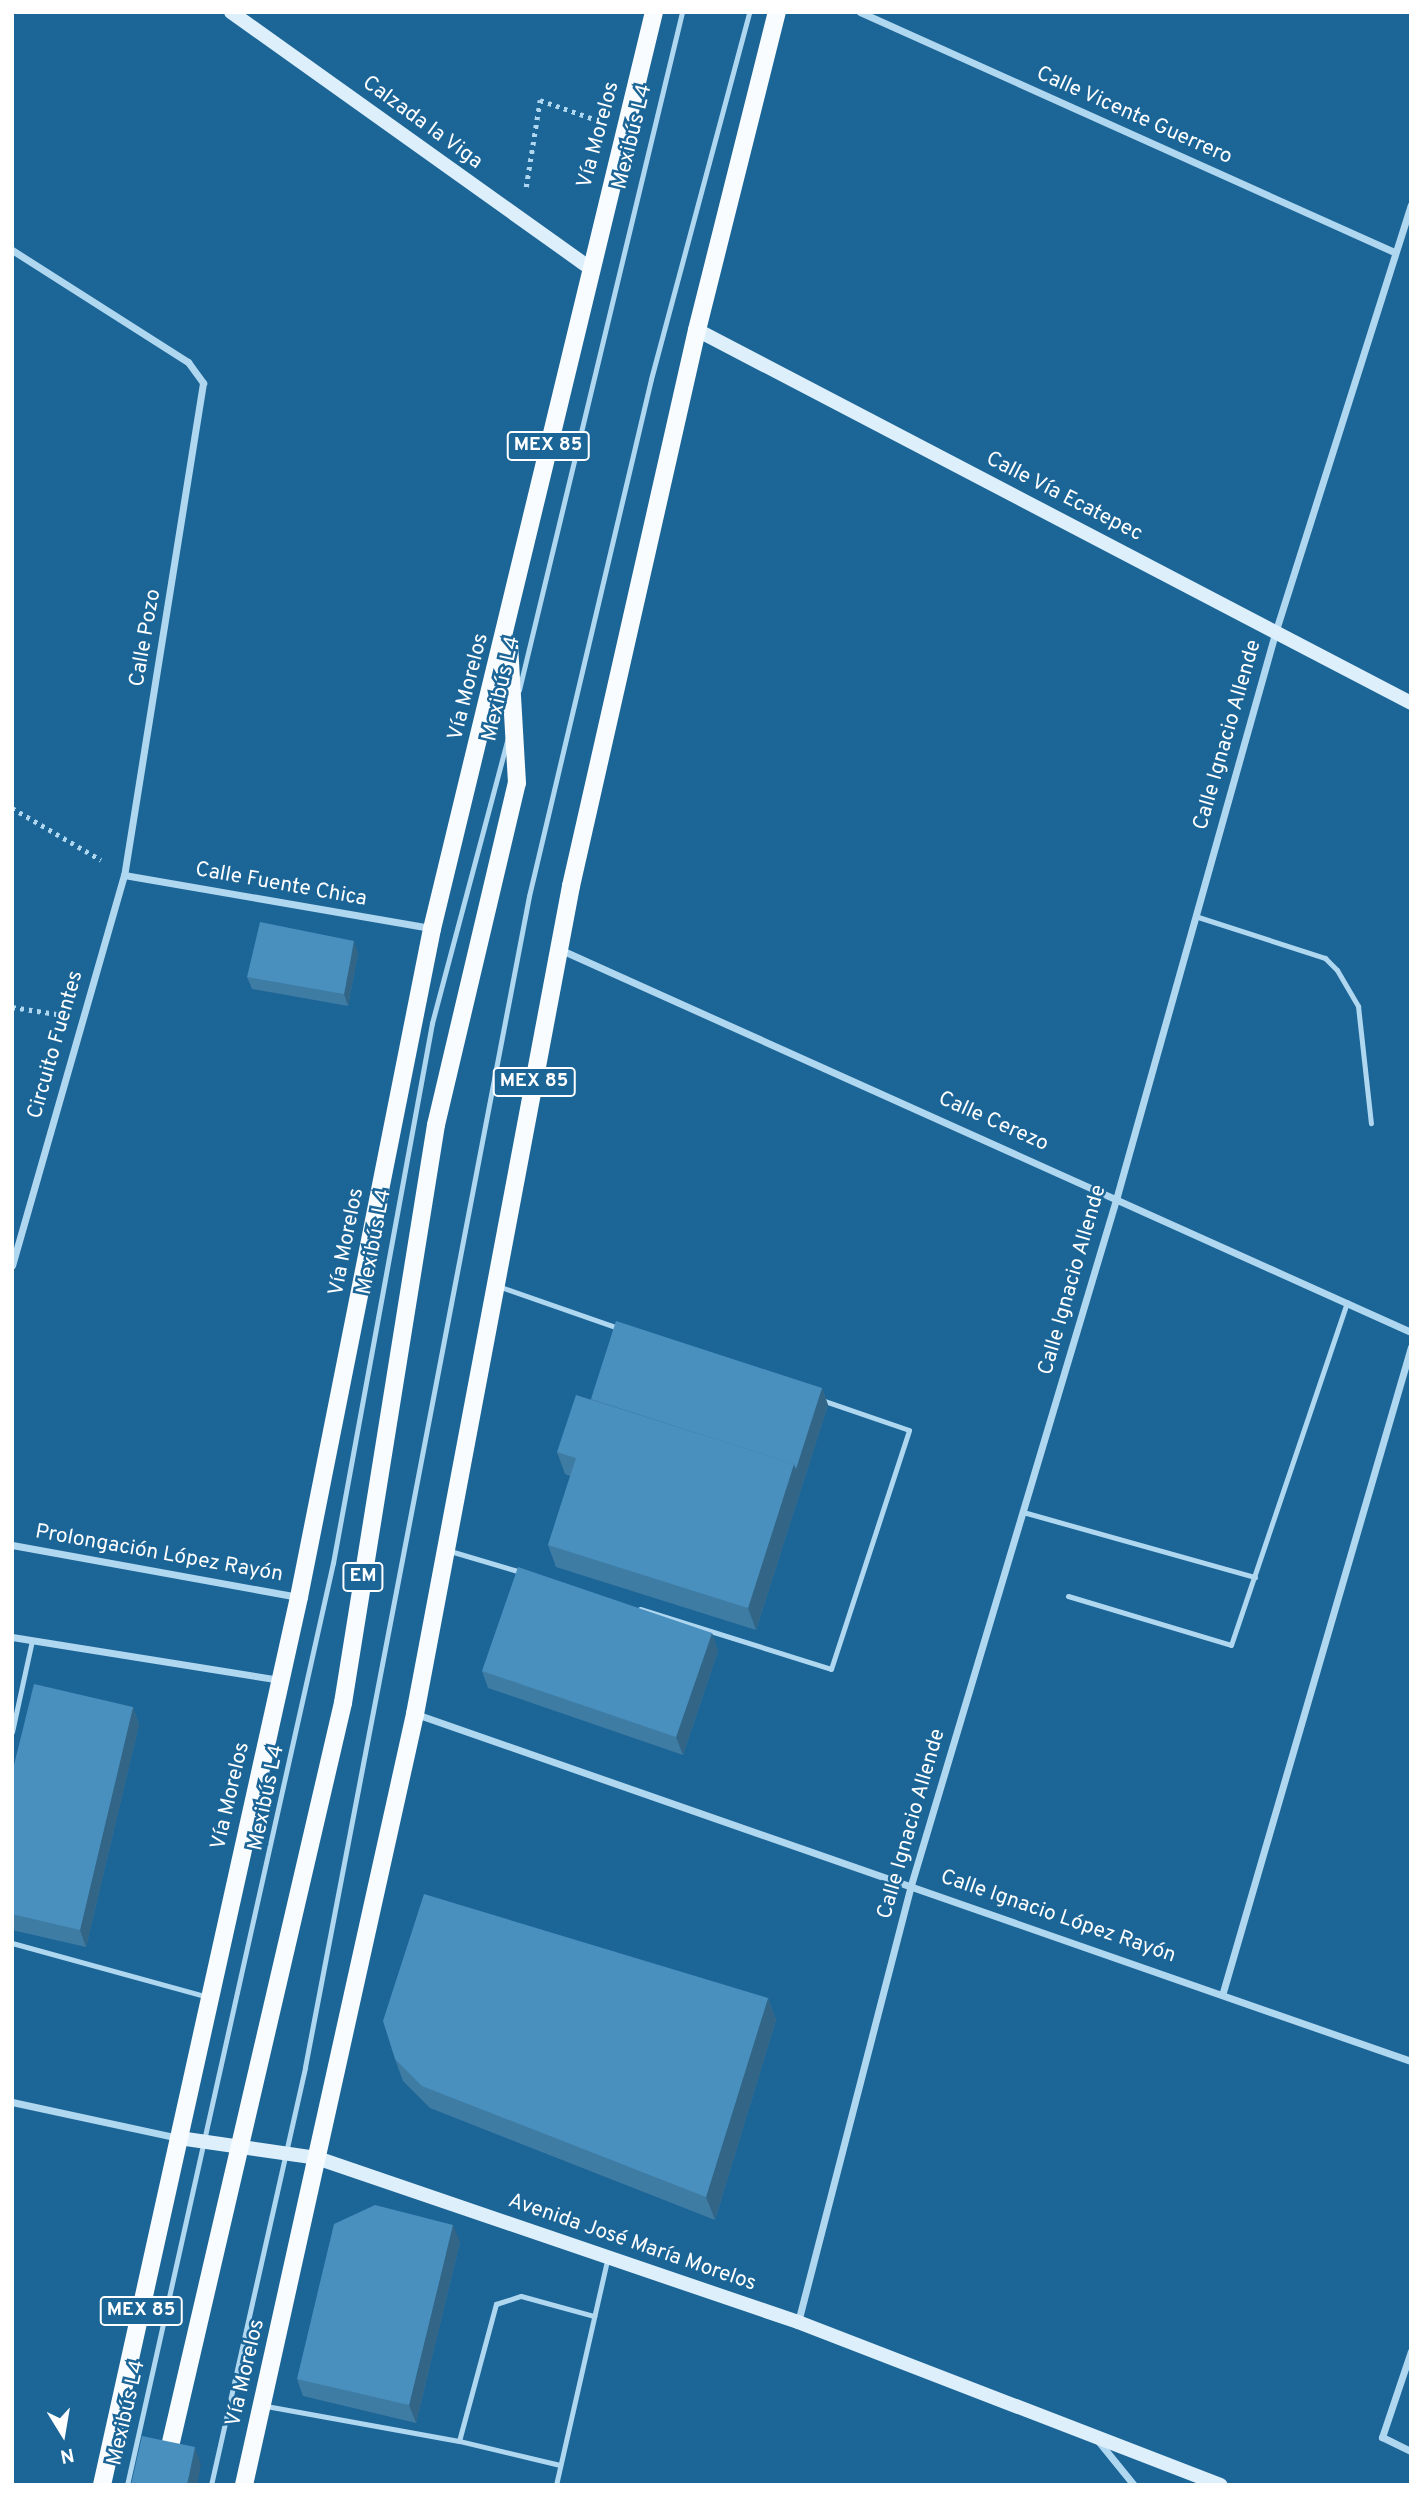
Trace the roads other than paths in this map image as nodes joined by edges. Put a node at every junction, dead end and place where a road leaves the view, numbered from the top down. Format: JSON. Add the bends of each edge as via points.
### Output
{"nodes":[{"id":1,"x":654,"y":12,"type":"edge"},
{"id":2,"x":682,"y":12,"type":"edge"},
{"id":3,"x":750,"y":12,"type":"edge"},
{"id":4,"x":777,"y":12,"type":"edge"},
{"id":5,"x":860,"y":12,"type":"edge"},
{"id":6,"x":234,"y":13,"type":"edge"},
{"id":7,"x":1411,"y":205,"type":"edge"},
{"id":8,"x":12,"y":250,"type":"edge"},
{"id":9,"x":1394,"y":252,"type":"junction"},
{"id":10,"x":588,"y":267,"type":"junction"},
{"id":11,"x":697,"y":330,"type":"junction"},
{"id":12,"x":508,"y":624,"type":"junction"},
{"id":13,"x":1276,"y":631,"type":"junction"},
{"id":14,"x":1411,"y":703,"type":"edge"},
{"id":15,"x":124,"y":875,"type":"junction"},
{"id":16,"x":1195,"y":916,"type":"junction"},
{"id":17,"x":432,"y":929,"type":"junction"},
{"id":18,"x":559,"y":949,"type":"junction"},
{"id":19,"x":1371,"y":1123,"type":"dead end"},
{"id":20,"x":1117,"y":1196,"type":"junction"},
{"id":21,"x":12,"y":1265,"type":"edge"},
{"id":22,"x":495,"y":1285,"type":"junction"},
{"id":23,"x":1347,"y":1302,"type":"junction"},
{"id":24,"x":1411,"y":1332,"type":"edge"},
{"id":25,"x":636,"y":1334,"type":"edge"},
{"id":26,"x":1411,"y":1347,"type":"edge"},
{"id":27,"x":818,"y":1398,"type":"edge"},
{"id":28,"x":1023,"y":1512,"type":"junction"},
{"id":29,"x":12,"y":1545,"type":"edge"},
{"id":30,"x":446,"y":1549,"type":"junction"},
{"id":31,"x":526,"y":1574,"type":"edge"},
{"id":32,"x":1255,"y":1577,"type":"junction"},
{"id":33,"x":1068,"y":1596,"type":"dead end"},
{"id":34,"x":299,"y":1597,"type":"junction"},
{"id":35,"x":632,"y":1607,"type":"edge"},
{"id":36,"x":12,"y":1637,"type":"edge"},
{"id":37,"x":32,"y":1640,"type":"junction"},
{"id":38,"x":280,"y":1680,"type":"junction"},
{"id":39,"x":415,"y":1714,"type":"junction"},
{"id":40,"x":12,"y":1732,"type":"edge"},
{"id":41,"x":911,"y":1885,"type":"junction"},
{"id":42,"x":12,"y":1943,"type":"edge"},
{"id":43,"x":1223,"y":1992,"type":"junction"},
{"id":44,"x":210,"y":1997,"type":"junction"},
{"id":45,"x":1411,"y":2061,"type":"edge"},
{"id":46,"x":12,"y":2102,"type":"edge"},
{"id":47,"x":179,"y":2138,"type":"junction"},
{"id":48,"x":206,"y":2142,"type":"junction"},
{"id":49,"x":285,"y":2154,"type":"junction"},
{"id":50,"x":317,"y":2158,"type":"junction"},
{"id":51,"x":608,"y":2257,"type":"junction"},
{"id":52,"x":594,"y":2316,"type":"junction"},
{"id":53,"x":798,"y":2322,"type":"junction"},
{"id":54,"x":1411,"y":2351,"type":"edge"},
{"id":55,"x":262,"y":2406,"type":"junction"},
{"id":56,"x":1096,"y":2437,"type":"junction"},
{"id":57,"x":459,"y":2441,"type":"junction"},
{"id":58,"x":1411,"y":2451,"type":"edge"},
{"id":59,"x":560,"y":2465,"type":"junction"},
{"id":60,"x":102,"y":2485,"type":"edge"},
{"id":61,"x":127,"y":2485,"type":"edge"},
{"id":62,"x":161,"y":2485,"type":"edge"},
{"id":63,"x":211,"y":2485,"type":"edge"},
{"id":64,"x":244,"y":2485,"type":"edge"},
{"id":65,"x":556,"y":2485,"type":"edge"},
{"id":66,"x":1134,"y":2485,"type":"edge"},
{"id":67,"x":1221,"y":2485,"type":"edge"}],
"edges":[{"from":1,"to":10,"type":"main road","name":"Vía Morelos","number":"MEX 85"},
{"from":2,"to":48,"type":"lane","name":"Mexibús L4","via":[[610,289],[513,717],[432,1023],[333,1563]]},
{"from":3,"to":49,"type":"lane","via":[[651,379],[529,896]]},
{"from":4,"to":11,"type":"main road","name":"Vía Morelos","number":"MEX 85"},
{"from":5,"to":9,"type":"street","name":"Calle Vicente Guerrero"},
{"from":6,"to":10,"type":"main road","name":"Calzada la Viga"},
{"from":7,"to":9,"type":"street","name":"Calle Ignacio Allende"},
{"from":8,"to":15,"type":"street","name":"Calle Pozo","via":[[188,362],[203,383]]},
{"from":9,"to":13,"type":"street","name":"Calle Ignacio Allende"},
{"from":10,"to":12,"type":"main road","name":"Vía Morelos","number":"MEX 85"},
{"from":11,"to":13,"type":"main road","name":"Calle Vía Ecatepec"},
{"from":11,"to":18,"type":"main road","name":"Vía Morelos","number":"MEX 85"},
{"from":12,"to":17,"type":"main road","name":"Vía Morelos","number":"MEX 85"},
{"from":12,"to":62,"type":"main road","number":"EM","via":[[517,783],[436,1125],[343,1703]]},
{"from":13,"to":14,"type":"main road","name":"Calle Vía Ecatepec"},
{"from":13,"to":16,"type":"street","name":"Calle Ignacio Allende"},
{"from":15,"to":17,"type":"street","name":"Calle Fuente Chica"},
{"from":15,"to":21,"type":"street","name":"Circuito Fuentes"},
{"from":16,"to":19,"type":"lane","via":[[1325,958],[1338,970],[1358,1006]]},
{"from":16,"to":20,"type":"street","name":"Calle Ignacio Allende"},
{"from":17,"to":34,"type":"main road","name":"Vía Morelos","number":"MEX 85"},
{"from":18,"to":20,"type":"street","name":"Calle Cerezo"},
{"from":18,"to":22,"type":"main road","name":"Vía Morelos","number":"MEX 85"},
{"from":20,"to":23,"type":"street","name":"Calle Cerezo"},
{"from":20,"to":28,"type":"street","name":"Calle Ignacio Allende"},
{"from":22,"to":25,"type":"lane"},
{"from":22,"to":30,"type":"main road","name":"Vía Morelos","number":"MEX 85"},
{"from":23,"to":24,"type":"street","name":"Calle Cerezo"},
{"from":23,"to":32,"type":"lane"},
{"from":26,"to":43,"type":"street"},
{"from":27,"to":35,"type":"lane","via":[[909,1430],[831,1670]]},
{"from":28,"to":32,"type":"lane"},
{"from":28,"to":41,"type":"street","name":"Calle Ignacio Allende"},
{"from":29,"to":34,"type":"street","name":"Prolongación López Rayón"},
{"from":30,"to":31,"type":"lane"},
{"from":30,"to":39,"type":"main road","name":"Vía Morelos","number":"MEX 85"},
{"from":32,"to":33,"type":"lane","via":[[1231,1644]]},
{"from":34,"to":38,"type":"main road","name":"Vía Morelos","number":"MEX 85"},
{"from":36,"to":37,"type":"street"},
{"from":37,"to":38,"type":"street"},
{"from":37,"to":40,"type":"lane"},
{"from":38,"to":44,"type":"main road","name":"Vía Morelos","number":"MEX 85"},
{"from":39,"to":41,"type":"street","name":"Calle Ignacio López Rayón"},
{"from":39,"to":50,"type":"main road","name":"Vía Morelos","number":"MEX 85"},
{"from":41,"to":43,"type":"street","name":"Calle Ignacio López Rayón"},
{"from":41,"to":53,"type":"street","name":"Calle Ignacio Allende"},
{"from":42,"to":44,"type":"lane"},
{"from":43,"to":45,"type":"street","name":"Calle Ignacio López Rayón"},
{"from":44,"to":47,"type":"main road","name":"Vía Morelos","number":"MEX 85"},
{"from":46,"to":47,"type":"street","name":"Avenida José María Morelos"},
{"from":47,"to":48,"type":"main road","name":"Avenida José María Morelos"},
{"from":47,"to":60,"type":"main road","name":"Vía Morelos","number":"MEX 85"},
{"from":48,"to":49,"type":"main road","name":"Avenida José María Morelos"},
{"from":48,"to":61,"type":"lane","name":"Mexibús L4"},
{"from":49,"to":50,"type":"main road","name":"Avenida José María Morelos"},
{"from":49,"to":63,"type":"lane"},
{"from":50,"to":51,"type":"main road","name":"Avenida José María Morelos"},
{"from":50,"to":55,"type":"main road","name":"Vía Morelos","number":"MEX 85"},
{"from":51,"to":52,"type":"lane"},
{"from":51,"to":53,"type":"main road","name":"Avenida José María Morelos"},
{"from":52,"to":57,"type":"lane","via":[[521,2296],[496,2304]]},
{"from":52,"to":59,"type":"lane"},
{"from":53,"to":56,"type":"main road","name":"Avenida José María Morelos"},
{"from":54,"to":58,"type":"street","via":[[1382,2437]]},
{"from":55,"to":57,"type":"lane"},
{"from":55,"to":64,"type":"main road","name":"Vía Morelos","number":"MEX 85"},
{"from":56,"to":66,"type":"street"},
{"from":56,"to":67,"type":"main road","name":"Avenida José María Morelos"},
{"from":57,"to":59,"type":"lane"},
{"from":59,"to":65,"type":"lane"}]}
